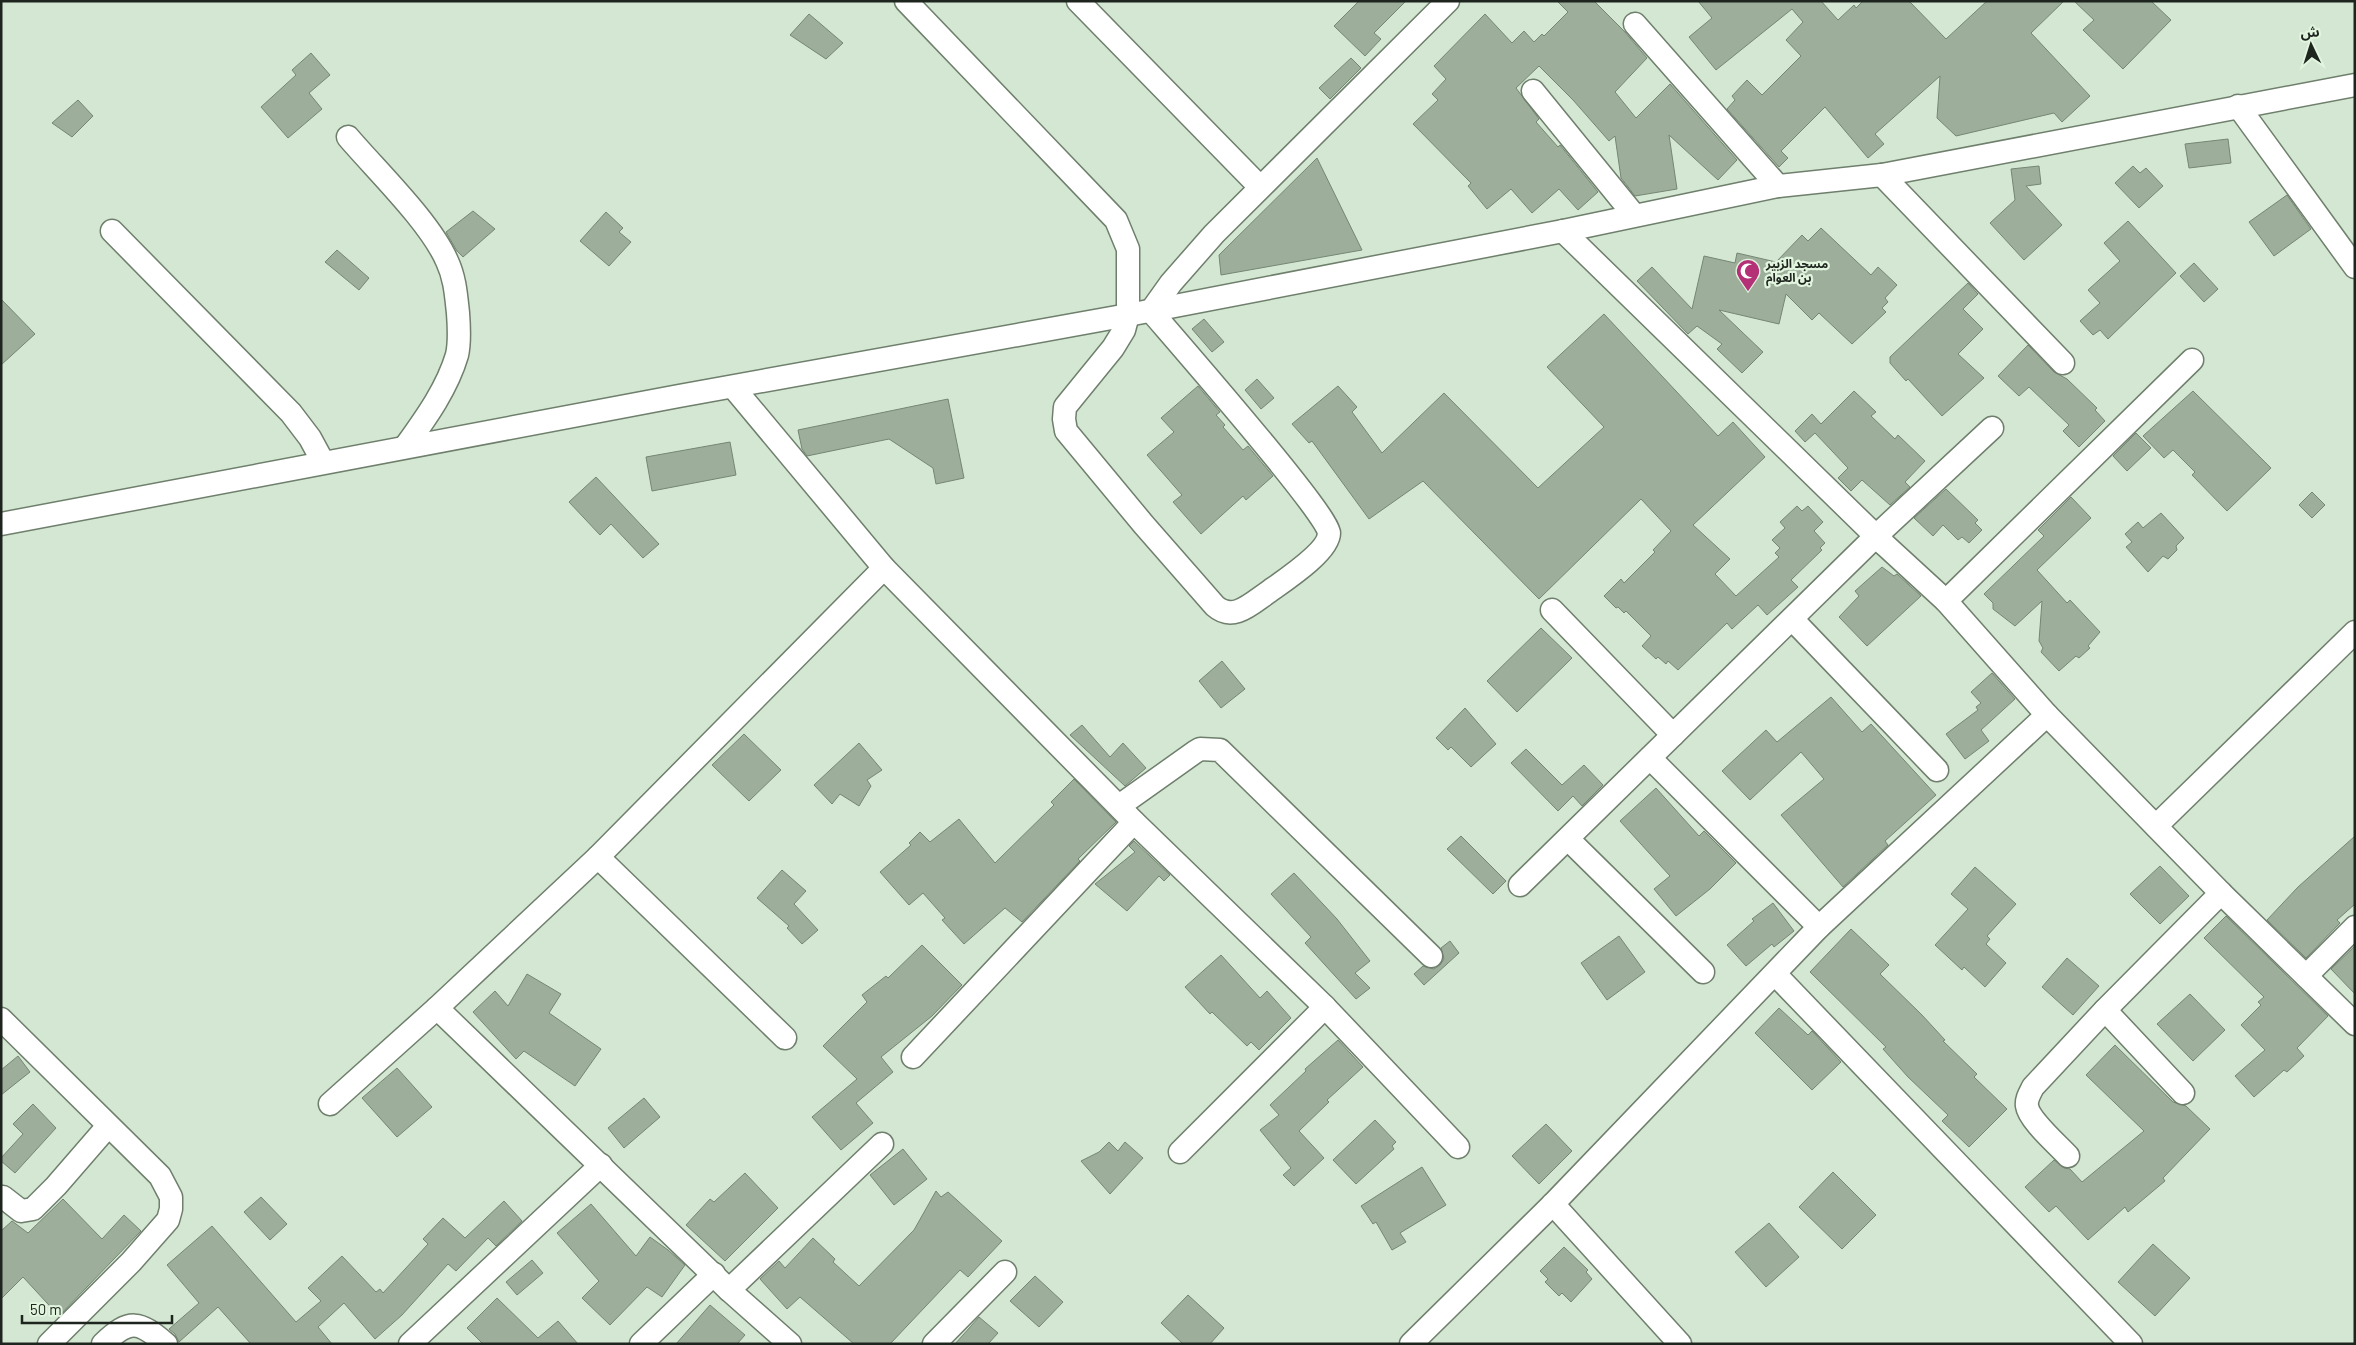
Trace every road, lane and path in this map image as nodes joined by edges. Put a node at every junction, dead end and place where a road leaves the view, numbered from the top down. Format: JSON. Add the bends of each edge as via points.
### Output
{"nodes":[{"id":1,"x":906,"y":1,"type":"edge"},
{"id":2,"x":1078,"y":1,"type":"edge"},
{"id":3,"x":1448,"y":1,"type":"edge"},
{"id":4,"x":1634,"y":24,"type":"dead end"},
{"id":5,"x":2355,"y":85,"type":"edge"},
{"id":6,"x":1533,"y":91,"type":"dead end"},
{"id":7,"x":2238,"y":106,"type":"junction"},
{"id":8,"x":348,"y":137,"type":"dead end"},
{"id":9,"x":1882,"y":174,"type":"junction"},
{"id":10,"x":1778,"y":186,"type":"junction"},
{"id":11,"x":1260,"y":187,"type":"junction"},
{"id":12,"x":1634,"y":215,"type":"junction"},
{"id":13,"x":112,"y":231,"type":"dead end"},
{"id":14,"x":1563,"y":232,"type":"junction"},
{"id":15,"x":2355,"y":267,"type":"edge"},
{"id":16,"x":1151,"y":310,"type":"junction"},
{"id":17,"x":1128,"y":315,"type":"junction"},
{"id":18,"x":2192,"y":360,"type":"dead end"},
{"id":19,"x":2063,"y":363,"type":"dead end"},
{"id":20,"x":733,"y":387,"type":"junction"},
{"id":21,"x":1992,"y":428,"type":"dead end"},
{"id":22,"x":404,"y":447,"type":"junction"},
{"id":23,"x":323,"y":462,"type":"junction"},
{"id":24,"x":1,"y":524,"type":"edge"},
{"id":25,"x":1876,"y":536,"type":"junction"},
{"id":26,"x":884,"y":568,"type":"junction"},
{"id":27,"x":1946,"y":601,"type":"junction"},
{"id":28,"x":1552,"y":610,"type":"dead end"},
{"id":29,"x":1792,"y":619,"type":"junction"},
{"id":30,"x":2355,"y":632,"type":"edge"},
{"id":31,"x":2047,"y":715,"type":"junction"},
{"id":32,"x":1673,"y":735,"type":"junction"},
{"id":33,"x":1650,"y":758,"type":"junction"},
{"id":34,"x":1937,"y":770,"type":"dead end"},
{"id":35,"x":1119,"y":806,"type":"junction"},
{"id":36,"x":1134,"y":822,"type":"junction"},
{"id":37,"x":2156,"y":826,"type":"junction"},
{"id":38,"x":1568,"y":838,"type":"junction"},
{"id":39,"x":598,"y":857,"type":"junction"},
{"id":40,"x":1520,"y":886,"type":"dead end"},
{"id":41,"x":2221,"y":893,"type":"junction"},
{"id":42,"x":1819,"y":927,"type":"junction"},
{"id":43,"x":2355,"y":927,"type":"edge"},
{"id":44,"x":1431,"y":956,"type":"dead end"},
{"id":45,"x":1703,"y":972,"type":"dead end"},
{"id":46,"x":1775,"y":974,"type":"junction"},
{"id":47,"x":2306,"y":976,"type":"junction"},
{"id":48,"x":1325,"y":1007,"type":"junction"},
{"id":49,"x":437,"y":1008,"type":"junction"},
{"id":50,"x":2105,"y":1010,"type":"junction"},
{"id":51,"x":1,"y":1019,"type":"edge"},
{"id":52,"x":2355,"y":1024,"type":"edge"},
{"id":53,"x":785,"y":1038,"type":"dead end"},
{"id":54,"x":913,"y":1057,"type":"dead end"},
{"id":55,"x":2183,"y":1093,"type":"dead end"},
{"id":56,"x":330,"y":1104,"type":"dead end"},
{"id":57,"x":108,"y":1126,"type":"junction"},
{"id":58,"x":882,"y":1144,"type":"dead end"},
{"id":59,"x":1458,"y":1147,"type":"dead end"},
{"id":60,"x":1180,"y":1152,"type":"dead end"},
{"id":61,"x":2068,"y":1156,"type":"dead end"},
{"id":62,"x":601,"y":1165,"type":"junction"},
{"id":63,"x":3,"y":1197,"type":"dead end"},
{"id":64,"x":1553,"y":1204,"type":"junction"},
{"id":65,"x":1005,"y":1272,"type":"dead end"},
{"id":66,"x":714,"y":1274,"type":"junction"},
{"id":67,"x":730,"y":1290,"type":"junction"},
{"id":68,"x":49,"y":1344,"type":"edge"},
{"id":69,"x":103,"y":1344,"type":"edge"},
{"id":70,"x":166,"y":1344,"type":"edge"},
{"id":71,"x":410,"y":1344,"type":"edge"},
{"id":72,"x":642,"y":1344,"type":"edge"},
{"id":73,"x":790,"y":1344,"type":"edge"},
{"id":74,"x":934,"y":1344,"type":"edge"},
{"id":75,"x":1411,"y":1344,"type":"edge"},
{"id":76,"x":1680,"y":1344,"type":"edge"},
{"id":77,"x":2132,"y":1344,"type":"edge"}],
"edges":[{"from":1,"to":17,"type":"street","via":[[1116,220],[1128,248]]},
{"from":2,"to":11,"type":"street"},
{"from":3,"to":11,"type":"street"},
{"from":4,"to":10,"type":"street"},
{"from":5,"to":7,"type":"street"},
{"from":6,"to":12,"type":"street"},
{"from":7,"to":9,"type":"street"},
{"from":7,"to":15,"type":"street"},
{"from":8,"to":22,"type":"street","via":[[422,223],[447,260],[455,284],[459,326],[457,354],[426,418]]},
{"from":9,"to":10,"type":"street"},
{"from":9,"to":19,"type":"street"},
{"from":10,"to":12,"type":"street"},
{"from":11,"to":16,"type":"street","via":[[1191,258]]},
{"from":12,"to":14,"type":"street"},
{"from":13,"to":23,"type":"street","via":[[291,413]]},
{"from":14,"to":16,"type":"street"},
{"from":14,"to":25,"type":"street"},
{"from":16,"to":17,"type":"street"},
{"from":16,"to":17,"type":"street","via":[[1275,459],[1329,532],[1326,544],[1314,557],[1238,612],[1222,612],[1215,606],[1066,431],[1065,408],[1113,348],[1124,330]]},
{"from":17,"to":20,"type":"street"},
{"from":18,"to":27,"type":"street"},
{"from":20,"to":22,"type":"street"},
{"from":20,"to":26,"type":"street"},
{"from":21,"to":25,"type":"street"},
{"from":22,"to":23,"type":"street"},
{"from":23,"to":24,"type":"street"},
{"from":25,"to":27,"type":"street"},
{"from":25,"to":29,"type":"street"},
{"from":26,"to":35,"type":"street"},
{"from":26,"to":39,"type":"street"},
{"from":27,"to":31,"type":"street"},
{"from":28,"to":32,"type":"street"},
{"from":29,"to":32,"type":"street"},
{"from":29,"to":34,"type":"street"},
{"from":30,"to":37,"type":"street"},
{"from":31,"to":37,"type":"street"},
{"from":31,"to":42,"type":"street"},
{"from":32,"to":33,"type":"street"},
{"from":33,"to":38,"type":"street"},
{"from":33,"to":42,"type":"street"},
{"from":35,"to":36,"type":"street"},
{"from":35,"to":44,"type":"street","via":[[1194,752],[1200,749],[1220,750]]},
{"from":36,"to":48,"type":"street"},
{"from":36,"to":54,"type":"street"},
{"from":37,"to":41,"type":"street"},
{"from":38,"to":40,"type":"street"},
{"from":38,"to":45,"type":"street"},
{"from":39,"to":49,"type":"street"},
{"from":39,"to":53,"type":"street"},
{"from":41,"to":47,"type":"street"},
{"from":41,"to":50,"type":"street"},
{"from":42,"to":46,"type":"street"},
{"from":43,"to":47,"type":"street"},
{"from":46,"to":64,"type":"street"},
{"from":46,"to":77,"type":"street"},
{"from":47,"to":52,"type":"street"},
{"from":48,"to":59,"type":"street"},
{"from":48,"to":60,"type":"street"},
{"from":49,"to":56,"type":"street"},
{"from":49,"to":62,"type":"street"},
{"from":50,"to":55,"type":"street"},
{"from":50,"to":61,"type":"street","via":[[2033,1087],[2027,1098],[2030,1115]]},
{"from":51,"to":57,"type":"street"},
{"from":57,"to":63,"type":"street","via":[[33,1209],[21,1212]]},
{"from":57,"to":68,"type":"street","via":[[160,1176],[171,1197],[171,1209],[168,1220],[131,1262]]},
{"from":58,"to":67,"type":"street"},
{"from":62,"to":66,"type":"street"},
{"from":62,"to":71,"type":"street"},
{"from":64,"to":75,"type":"street"},
{"from":64,"to":76,"type":"street"},
{"from":65,"to":74,"type":"street"},
{"from":66,"to":67,"type":"street"},
{"from":66,"to":72,"type":"street"},
{"from":67,"to":73,"type":"street"},
{"from":69,"to":70,"type":"street","via":[[120,1330],[138,1325],[145,1326]]}]}
